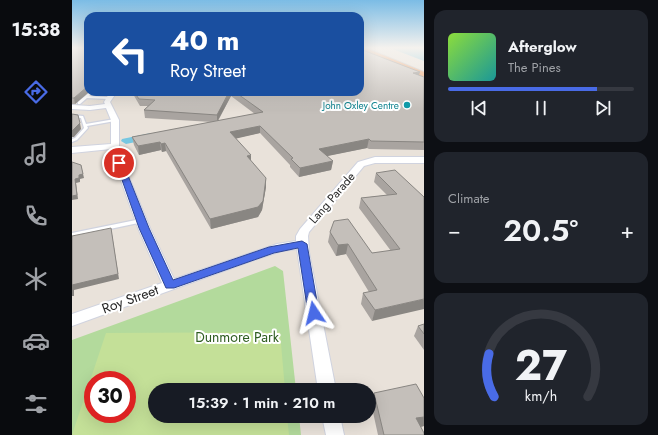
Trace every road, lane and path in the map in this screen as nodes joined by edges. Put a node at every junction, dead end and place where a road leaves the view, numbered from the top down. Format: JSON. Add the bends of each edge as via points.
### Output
{"nodes":[{"id":1,"x":406,"y":68,"type":"edge"},
{"id":2,"x":424,"y":76,"type":"edge"},
{"id":3,"x":112,"y":96,"type":"edge"},
{"id":4,"x":86,"y":97,"type":"joint"},
{"id":5,"x":108,"y":102,"type":"junction"},
{"id":6,"x":79,"y":103,"type":"dead end"},
{"id":7,"x":72,"y":108,"type":"edge"},
{"id":8,"x":72,"y":116,"type":"edge"},
{"id":9,"x":115,"y":120,"type":"junction"},
{"id":10,"x":85,"y":125,"type":"junction"},
{"id":11,"x":72,"y":141,"type":"edge"},
{"id":12,"x":114,"y":146,"type":"junction"},
{"id":13,"x":72,"y":150,"type":"edge"},
{"id":14,"x":424,"y":160,"type":"edge"},
{"id":15,"x":142,"y":221,"type":"junction"},
{"id":16,"x":72,"y":235,"type":"edge"},
{"id":17,"x":302,"y":244,"type":"junction"},
{"id":18,"x":170,"y":285,"type":"junction"},
{"id":19,"x":72,"y":320,"type":"edge"},
{"id":20,"x":326,"y":383,"type":"edge"},
{"id":21,"x":333,"y":423,"type":"edge"},
{"id":22,"x":335,"y":435,"type":"edge"}],
"edges":[{"from":1,"to":2,"type":"highway"},
{"from":3,"to":5,"type":"street"},
{"from":4,"to":5,"type":"lane"},
{"from":4,"to":6,"type":"lane"},
{"from":5,"to":7,"type":"street","via":[[90,108]]},
{"from":5,"to":9,"type":"street"},
{"from":8,"to":10,"type":"lane","via":[[82,117]]},
{"from":9,"to":10,"type":"lane"},
{"from":9,"to":12,"type":"street"},
{"from":10,"to":11,"type":"lane","via":[[84,131]]},
{"from":12,"to":13,"type":"street"},
{"from":12,"to":15,"type":"street"},
{"from":14,"to":17,"type":"street","name":"Lang Parade","via":[[375,160],[361,164],[308,225],[302,236]]},
{"from":15,"to":16,"type":"lane"},
{"from":15,"to":18,"type":"street"},
{"from":17,"to":18,"type":"street","name":"Roy Street","via":[[273,250]]},
{"from":17,"to":20,"type":"street","name":"Lang Parade"},
{"from":18,"to":19,"type":"street","name":"Roy Street"},
{"from":21,"to":22,"type":"street"}]}
